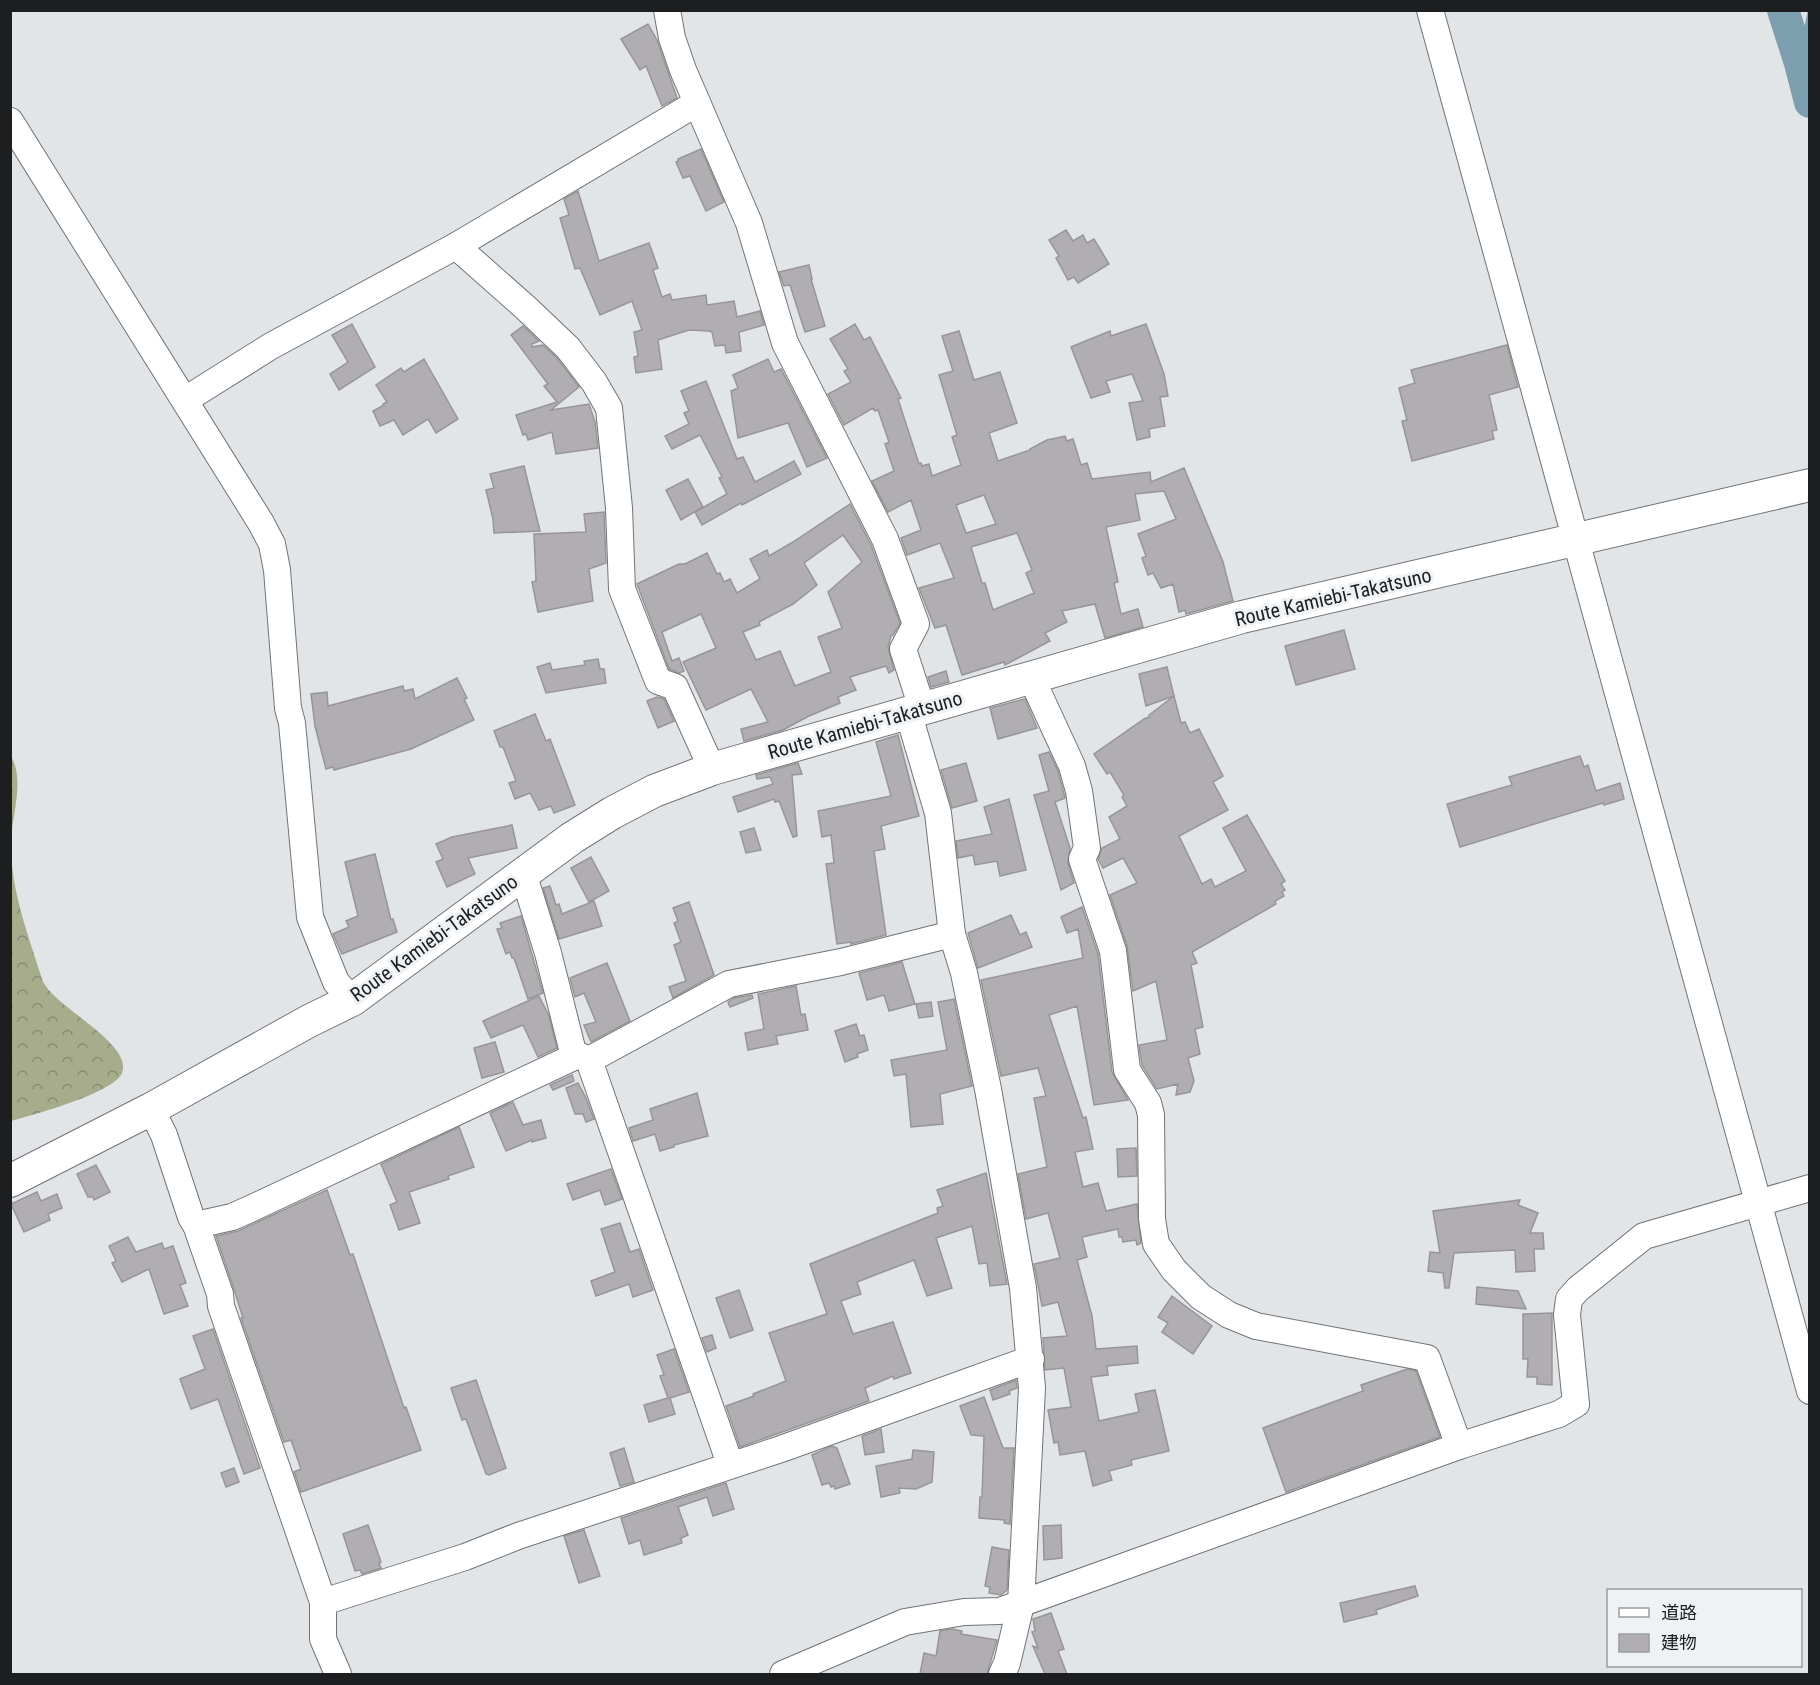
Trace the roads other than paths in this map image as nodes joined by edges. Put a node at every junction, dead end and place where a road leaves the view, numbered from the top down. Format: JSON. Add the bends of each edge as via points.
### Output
{"nodes":[{"id":1,"x":667,"y":10,"type":"edge"},
{"id":2,"x":1430,"y":10,"type":"edge"},
{"id":3,"x":697,"y":103,"type":"junction"},
{"id":4,"x":10,"y":121,"type":"edge"},
{"id":5,"x":456,"y":246,"type":"junction"},
{"id":6,"x":185,"y":400,"type":"junction"},
{"id":7,"x":1809,"y":484,"type":"edge"},
{"id":8,"x":1576,"y":540,"type":"junction"},
{"id":9,"x":1031,"y":677,"type":"junction"},
{"id":10,"x":915,"y":710,"type":"junction"},
{"id":11,"x":712,"y":769,"type":"junction"},
{"id":12,"x":523,"y":873,"type":"junction"},
{"id":13,"x":952,"y":934,"type":"junction"},
{"id":14,"x":352,"y":999,"type":"junction"},
{"id":15,"x":581,"y":1058,"type":"junction"},
{"id":16,"x":151,"y":1109,"type":"junction"},
{"id":17,"x":10,"y":1181,"type":"edge"},
{"id":18,"x":1809,"y":1188,"type":"edge"},
{"id":19,"x":1758,"y":1203,"type":"junction"},
{"id":20,"x":196,"y":1225,"type":"junction"},
{"id":21,"x":1031,"y":1359,"type":"junction"},
{"id":22,"x":1809,"y":1391,"type":"edge"},
{"id":23,"x":1459,"y":1446,"type":"junction"},
{"id":24,"x":730,"y":1464,"type":"junction"},
{"id":25,"x":322,"y":1602,"type":"junction"},
{"id":26,"x":1020,"y":1604,"type":"junction"},
{"id":27,"x":338,"y":1674,"type":"edge"},
{"id":28,"x":783,"y":1674,"type":"edge"},
{"id":29,"x":1002,"y":1674,"type":"edge"}],
"edges":[{"from":1,"to":3,"type":"street","via":[[679,60]]},
{"from":2,"to":8,"type":"street"},
{"from":3,"to":5,"type":"street"},
{"from":3,"to":10,"type":"street","via":[[749,223],[785,343],[885,539],[916,624],[903,649]]},
{"from":4,"to":6,"type":"street"},
{"from":5,"to":6,"type":"street","via":[[271,346]]},
{"from":5,"to":11,"type":"street","via":[[568,348],[609,408],[622,589],[658,681],[675,687]]},
{"from":6,"to":14,"type":"street","via":[[272,544],[278,570],[310,917],[336,982]]},
{"from":7,"to":8,"type":"main road","name":"Route Kamiebi-Takatsuno"},
{"from":8,"to":9,"type":"main road","name":"Route Kamiebi-Takatsuno","via":[[1242,617]]},
{"from":8,"to":19,"type":"street"},
{"from":9,"to":10,"type":"main road","name":"Route Kamiebi-Takatsuno"},
{"from":9,"to":23,"type":"street","via":[[1079,791],[1087,848],[1082,859],[1113,951],[1127,1070],[1151,1115],[1156,1244],[1174,1270],[1201,1297],[1229,1315],[1256,1326],[1427,1358]]},
{"from":10,"to":11,"type":"main road","name":"Route Kamiebi-Takatsuno"},
{"from":10,"to":13,"type":"street","via":[[938,813]]},
{"from":11,"to":12,"type":"main road","name":"Route Kamiebi-Takatsuno","via":[[654,791],[612,813]]},
{"from":12,"to":14,"type":"main road","name":"Route Kamiebi-Takatsuno"},
{"from":12,"to":15,"type":"street"},
{"from":13,"to":15,"type":"street","via":[[841,962],[729,984]]},
{"from":13,"to":21,"type":"street","via":[[988,1089],[1023,1288]]},
{"from":14,"to":16,"type":"main road","name":"Route Kamiebi-Takatsuno"},
{"from":15,"to":20,"type":"street","via":[[232,1217]]},
{"from":15,"to":24,"type":"street"},
{"from":16,"to":17,"type":"main road","name":"Route Kamiebi-Takatsuno"},
{"from":16,"to":20,"type":"street"},
{"from":18,"to":19,"type":"street"},
{"from":19,"to":22,"type":"street"},
{"from":19,"to":23,"type":"street","via":[[1644,1236],[1578,1289],[1569,1299],[1567,1315],[1576,1404],[1559,1414]]},
{"from":20,"to":25,"type":"street"},
{"from":21,"to":24,"type":"street"},
{"from":21,"to":26,"type":"street"},
{"from":23,"to":26,"type":"street"},
{"from":24,"to":25,"type":"street","via":[[465,1557]]},
{"from":25,"to":27,"type":"street","via":[[323,1639]]},
{"from":26,"to":28,"type":"street","via":[[1000,1611],[964,1612],[905,1622]]},
{"from":26,"to":29,"type":"street"}]}
